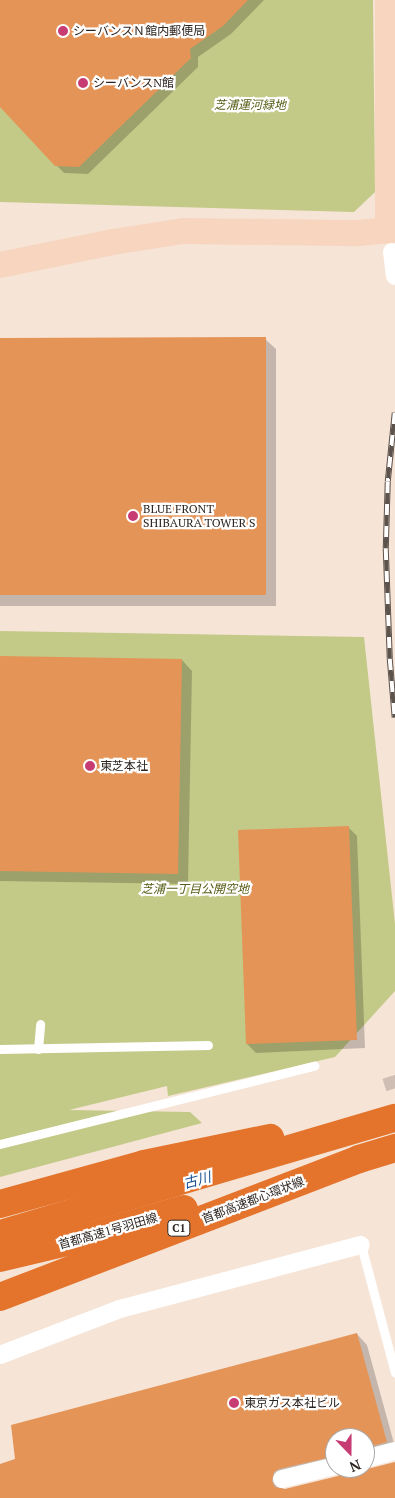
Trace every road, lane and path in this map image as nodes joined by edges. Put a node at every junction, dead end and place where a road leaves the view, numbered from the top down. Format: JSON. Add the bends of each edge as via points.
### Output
{"nodes":[{"id":1,"x":388,"y":0,"type":"edge"},
{"id":2,"x":392,"y":237,"type":"edge"},
{"id":3,"x":0,"y":265,"type":"edge"},
{"id":4,"x":395,"y":276,"type":"edge"},
{"id":5,"x":40,"y":1024,"type":"dead end"},
{"id":6,"x":208,"y":1045,"type":"dead end"},
{"id":7,"x":0,"y":1049,"type":"edge"},
{"id":8,"x":38,"y":1049,"type":"junction"},
{"id":9,"x":314,"y":1066,"type":"dead end"},
{"id":10,"x":395,"y":1117,"type":"edge"},
{"id":11,"x":0,"y":1144,"type":"edge"},
{"id":12,"x":395,"y":1148,"type":"edge"},
{"id":13,"x":358,"y":1159,"type":"junction"},
{"id":14,"x":0,"y":1204,"type":"edge"},
{"id":15,"x":0,"y":1234,"type":"edge"},
{"id":16,"x":362,"y":1245,"type":"joint"},
{"id":17,"x":0,"y":1258,"type":"edge"},
{"id":18,"x":0,"y":1298,"type":"edge"},
{"id":19,"x":0,"y":1354,"type":"edge"},
{"id":20,"x":395,"y":1373,"type":"edge"},
{"id":21,"x":395,"y":1451,"type":"edge"},
{"id":22,"x":375,"y":1456,"type":"edge"},
{"id":23,"x":325,"y":1468,"type":"edge"},
{"id":24,"x":282,"y":1479,"type":"dead end"}],
"edges":[{"from":1,"to":2,"type":"street"},
{"from":2,"to":3,"type":"street","via":[[358,232],[183,232],[112,242]]},
{"from":2,"to":4,"type":"street"},
{"from":5,"to":8,"type":"lane"},
{"from":6,"to":8,"type":"lane"},
{"from":7,"to":8,"type":"lane"},
{"from":9,"to":11,"type":"lane"},
{"from":10,"to":14,"type":"highway","via":[[187,1154],[100,1174]]},
{"from":10,"to":15,"type":"highway"},
{"from":12,"to":13,"type":"highway","name":"首都高速都心環状線","number":"C1"},
{"from":13,"to":17,"type":"highway","name":"首都高速1号羽田線","via":[[88,1237]]},
{"from":13,"to":18,"type":"highway","name":"首都高速都心環状線","number":"C1"},
{"from":16,"to":19,"type":"street","via":[[120,1309]]},
{"from":16,"to":20,"type":"lane"},
{"from":21,"to":22,"type":"street"},
{"from":23,"to":24,"type":"street"}]}
